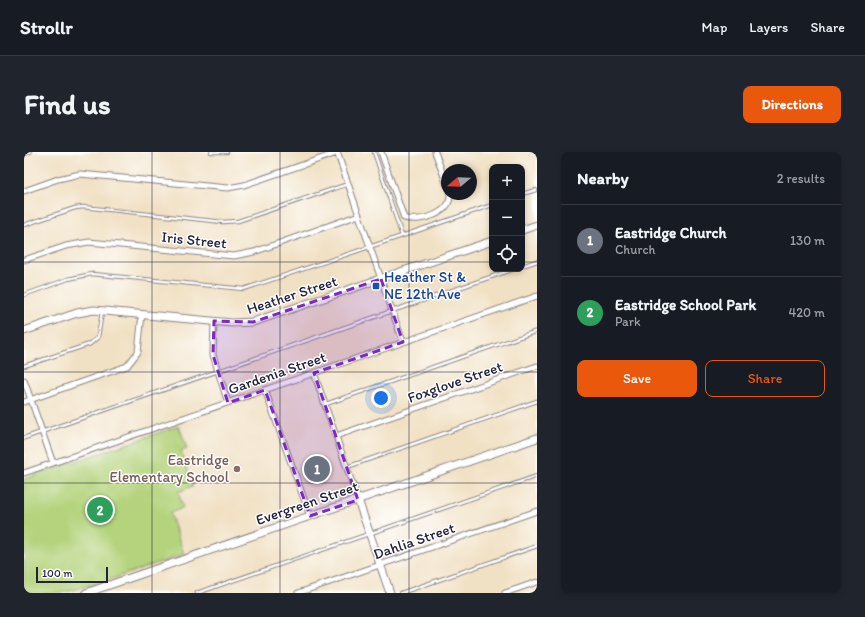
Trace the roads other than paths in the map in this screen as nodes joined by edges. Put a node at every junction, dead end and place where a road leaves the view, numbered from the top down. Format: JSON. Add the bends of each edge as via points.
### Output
{"nodes":[{"id":1,"x":30,"y":152,"type":"edge"},
{"id":2,"x":211,"y":152,"type":"edge"},
{"id":3,"x":227,"y":152,"type":"edge"},
{"id":4,"x":337,"y":152,"type":"edge"},
{"id":5,"x":374,"y":152,"type":"edge"},
{"id":6,"x":381,"y":152,"type":"edge"},
{"id":7,"x":435,"y":152,"type":"edge"},
{"id":8,"x":24,"y":154,"type":"edge"},
{"id":9,"x":441,"y":168,"type":"edge"},
{"id":10,"x":348,"y":184,"type":"junction"},
{"id":11,"x":536,"y":190,"type":"dead end"},
{"id":12,"x":24,"y":191,"type":"edge"},
{"id":13,"x":525,"y":193,"type":"edge"},
{"id":14,"x":449,"y":200,"type":"edge"},
{"id":15,"x":489,"y":206,"type":"edge"},
{"id":16,"x":359,"y":215,"type":"junction"},
{"id":17,"x":24,"y":225,"type":"edge"},
{"id":18,"x":537,"y":225,"type":"edge"},
{"id":19,"x":525,"y":229,"type":"edge"},
{"id":20,"x":402,"y":236,"type":"junction"},
{"id":21,"x":489,"y":242,"type":"edge"},
{"id":22,"x":370,"y":246,"type":"junction"},
{"id":23,"x":24,"y":260,"type":"edge"},
{"id":24,"x":537,"y":261,"type":"edge"},
{"id":25,"x":525,"y":265,"type":"edge"},
{"id":26,"x":505,"y":272,"type":"edge"},
{"id":27,"x":381,"y":279,"type":"junction"},
{"id":28,"x":24,"y":295,"type":"edge"},
{"id":29,"x":537,"y":296,"type":"edge"},
{"id":30,"x":102,"y":310,"type":"junction"},
{"id":31,"x":392,"y":311,"type":"junction"},
{"id":32,"x":142,"y":314,"type":"junction"},
{"id":33,"x":214,"y":321,"type":"junction"},
{"id":34,"x":24,"y":331,"type":"edge"},
{"id":35,"x":537,"y":331,"type":"edge"},
{"id":36,"x":402,"y":342,"type":"junction"},
{"id":37,"x":24,"y":366,"type":"edge"},
{"id":38,"x":537,"y":366,"type":"edge"},
{"id":39,"x":217,"y":372,"type":"junction"},
{"id":40,"x":314,"y":373,"type":"junction"},
{"id":41,"x":24,"y":380,"type":"edge"},
{"id":42,"x":265,"y":390,"type":"junction"},
{"id":43,"x":30,"y":399,"type":"junction"},
{"id":44,"x":537,"y":401,"type":"edge"},
{"id":45,"x":24,"y":402,"type":"edge"},
{"id":46,"x":228,"y":403,"type":"junction"},
{"id":47,"x":325,"y":404,"type":"junction"},
{"id":48,"x":42,"y":432,"type":"junction"},
{"id":49,"x":336,"y":436,"type":"junction"},
{"id":50,"x":24,"y":438,"type":"edge"},
{"id":51,"x":537,"y":438,"type":"edge"},
{"id":52,"x":53,"y":463,"type":"junction"},
{"id":53,"x":346,"y":467,"type":"junction"},
{"id":54,"x":24,"y":473,"type":"edge"},
{"id":55,"x":537,"y":476,"type":"edge"},
{"id":56,"x":358,"y":500,"type":"junction"},
{"id":57,"x":537,"y":511,"type":"edge"},
{"id":58,"x":310,"y":516,"type":"junction"},
{"id":59,"x":369,"y":534,"type":"junction"},
{"id":60,"x":537,"y":546,"type":"edge"},
{"id":61,"x":380,"y":565,"type":"junction"},
{"id":62,"x":537,"y":582,"type":"edge"},
{"id":63,"x":98,"y":591,"type":"edge"},
{"id":64,"x":86,"y":593,"type":"edge"},
{"id":65,"x":197,"y":593,"type":"edge"},
{"id":66,"x":298,"y":593,"type":"edge"},
{"id":67,"x":390,"y":593,"type":"edge"},
{"id":68,"x":401,"y":593,"type":"edge"},
{"id":69,"x":505,"y":593,"type":"edge"}],
"edges":[{"from":1,"to":8,"type":"lane"},
{"from":2,"to":3,"type":"lane"},
{"from":4,"to":10,"type":"street"},
{"from":4,"to":12,"type":"street","via":[[244,185],[228,188],[80,174]]},
{"from":5,"to":20,"type":"lane"},
{"from":6,"to":14,"type":"street","via":[[404,218],[413,221],[425,219],[437,214]]},
{"from":7,"to":9,"type":"street"},
{"from":10,"to":16,"type":"street"},
{"from":10,"to":17,"type":"lane","via":[[238,221],[222,222],[83,207]]},
{"from":11,"to":13,"type":"lane"},
{"from":15,"to":20,"type":"lane"},
{"from":16,"to":22,"type":"street"},
{"from":16,"to":23,"type":"street","name":"Iris Street","via":[[254,252],[234,256],[90,242],[66,246]]},
{"from":18,"to":19,"type":"street"},
{"from":20,"to":22,"type":"lane"},
{"from":21,"to":27,"type":"street","name":"Heather Street"},
{"from":22,"to":27,"type":"street"},
{"from":22,"to":28,"type":"lane","via":[[244,289],[92,274],[68,279]]},
{"from":24,"to":25,"type":"lane"},
{"from":26,"to":31,"type":"lane"},
{"from":27,"to":31,"type":"street"},
{"from":27,"to":33,"type":"street","name":"Heather Street","via":[[253,322],[237,324]]},
{"from":29,"to":36,"type":"street","name":"Gardenia Street"},
{"from":30,"to":32,"type":"street","name":"Heather Street"},
{"from":30,"to":34,"type":"street","name":"Heather Street","via":[[77,312]]},
{"from":30,"to":37,"type":"lane","via":[[98,337],[90,344]]},
{"from":31,"to":36,"type":"street"},
{"from":31,"to":39,"type":"lane"},
{"from":32,"to":33,"type":"street","name":"Heather Street"},
{"from":32,"to":43,"type":"street","via":[[138,352],[127,366]]},
{"from":33,"to":39,"type":"street","via":[[212,348]]},
{"from":35,"to":47,"type":"lane"},
{"from":36,"to":40,"type":"street","name":"Gardenia Street"},
{"from":38,"to":49,"type":"street","name":"Foxglove Street"},
{"from":39,"to":46,"type":"street"},
{"from":39,"to":48,"type":"lane"},
{"from":40,"to":42,"type":"street","name":"Gardenia Street"},
{"from":40,"to":47,"type":"street"},
{"from":41,"to":43,"type":"street"},
{"from":42,"to":46,"type":"street","name":"Gardenia Street"},
{"from":42,"to":58,"type":"street"},
{"from":43,"to":45,"type":"street"},
{"from":43,"to":48,"type":"street"},
{"from":44,"to":53,"type":"lane"},
{"from":46,"to":52,"type":"street","name":"Gardenia Street"},
{"from":47,"to":49,"type":"street"},
{"from":48,"to":50,"type":"lane"},
{"from":48,"to":52,"type":"street"},
{"from":49,"to":53,"type":"street"},
{"from":51,"to":56,"type":"street","name":"Evergreen Street"},
{"from":52,"to":54,"type":"street","name":"Gardenia Street"},
{"from":53,"to":56,"type":"street"},
{"from":55,"to":59,"type":"lane"},
{"from":56,"to":58,"type":"street","name":"Evergreen Street"},
{"from":56,"to":59,"type":"street"},
{"from":57,"to":61,"type":"street","name":"Dahlia Street"},
{"from":58,"to":63,"type":"street","name":"Evergreen Street"},
{"from":59,"to":61,"type":"street"},
{"from":59,"to":65,"type":"lane"},
{"from":60,"to":68,"type":"lane"},
{"from":61,"to":66,"type":"street","name":"Dahlia Street"},
{"from":61,"to":67,"type":"street"},
{"from":62,"to":69,"type":"street"},
{"from":63,"to":64,"type":"street","name":"Evergreen Street"}]}
